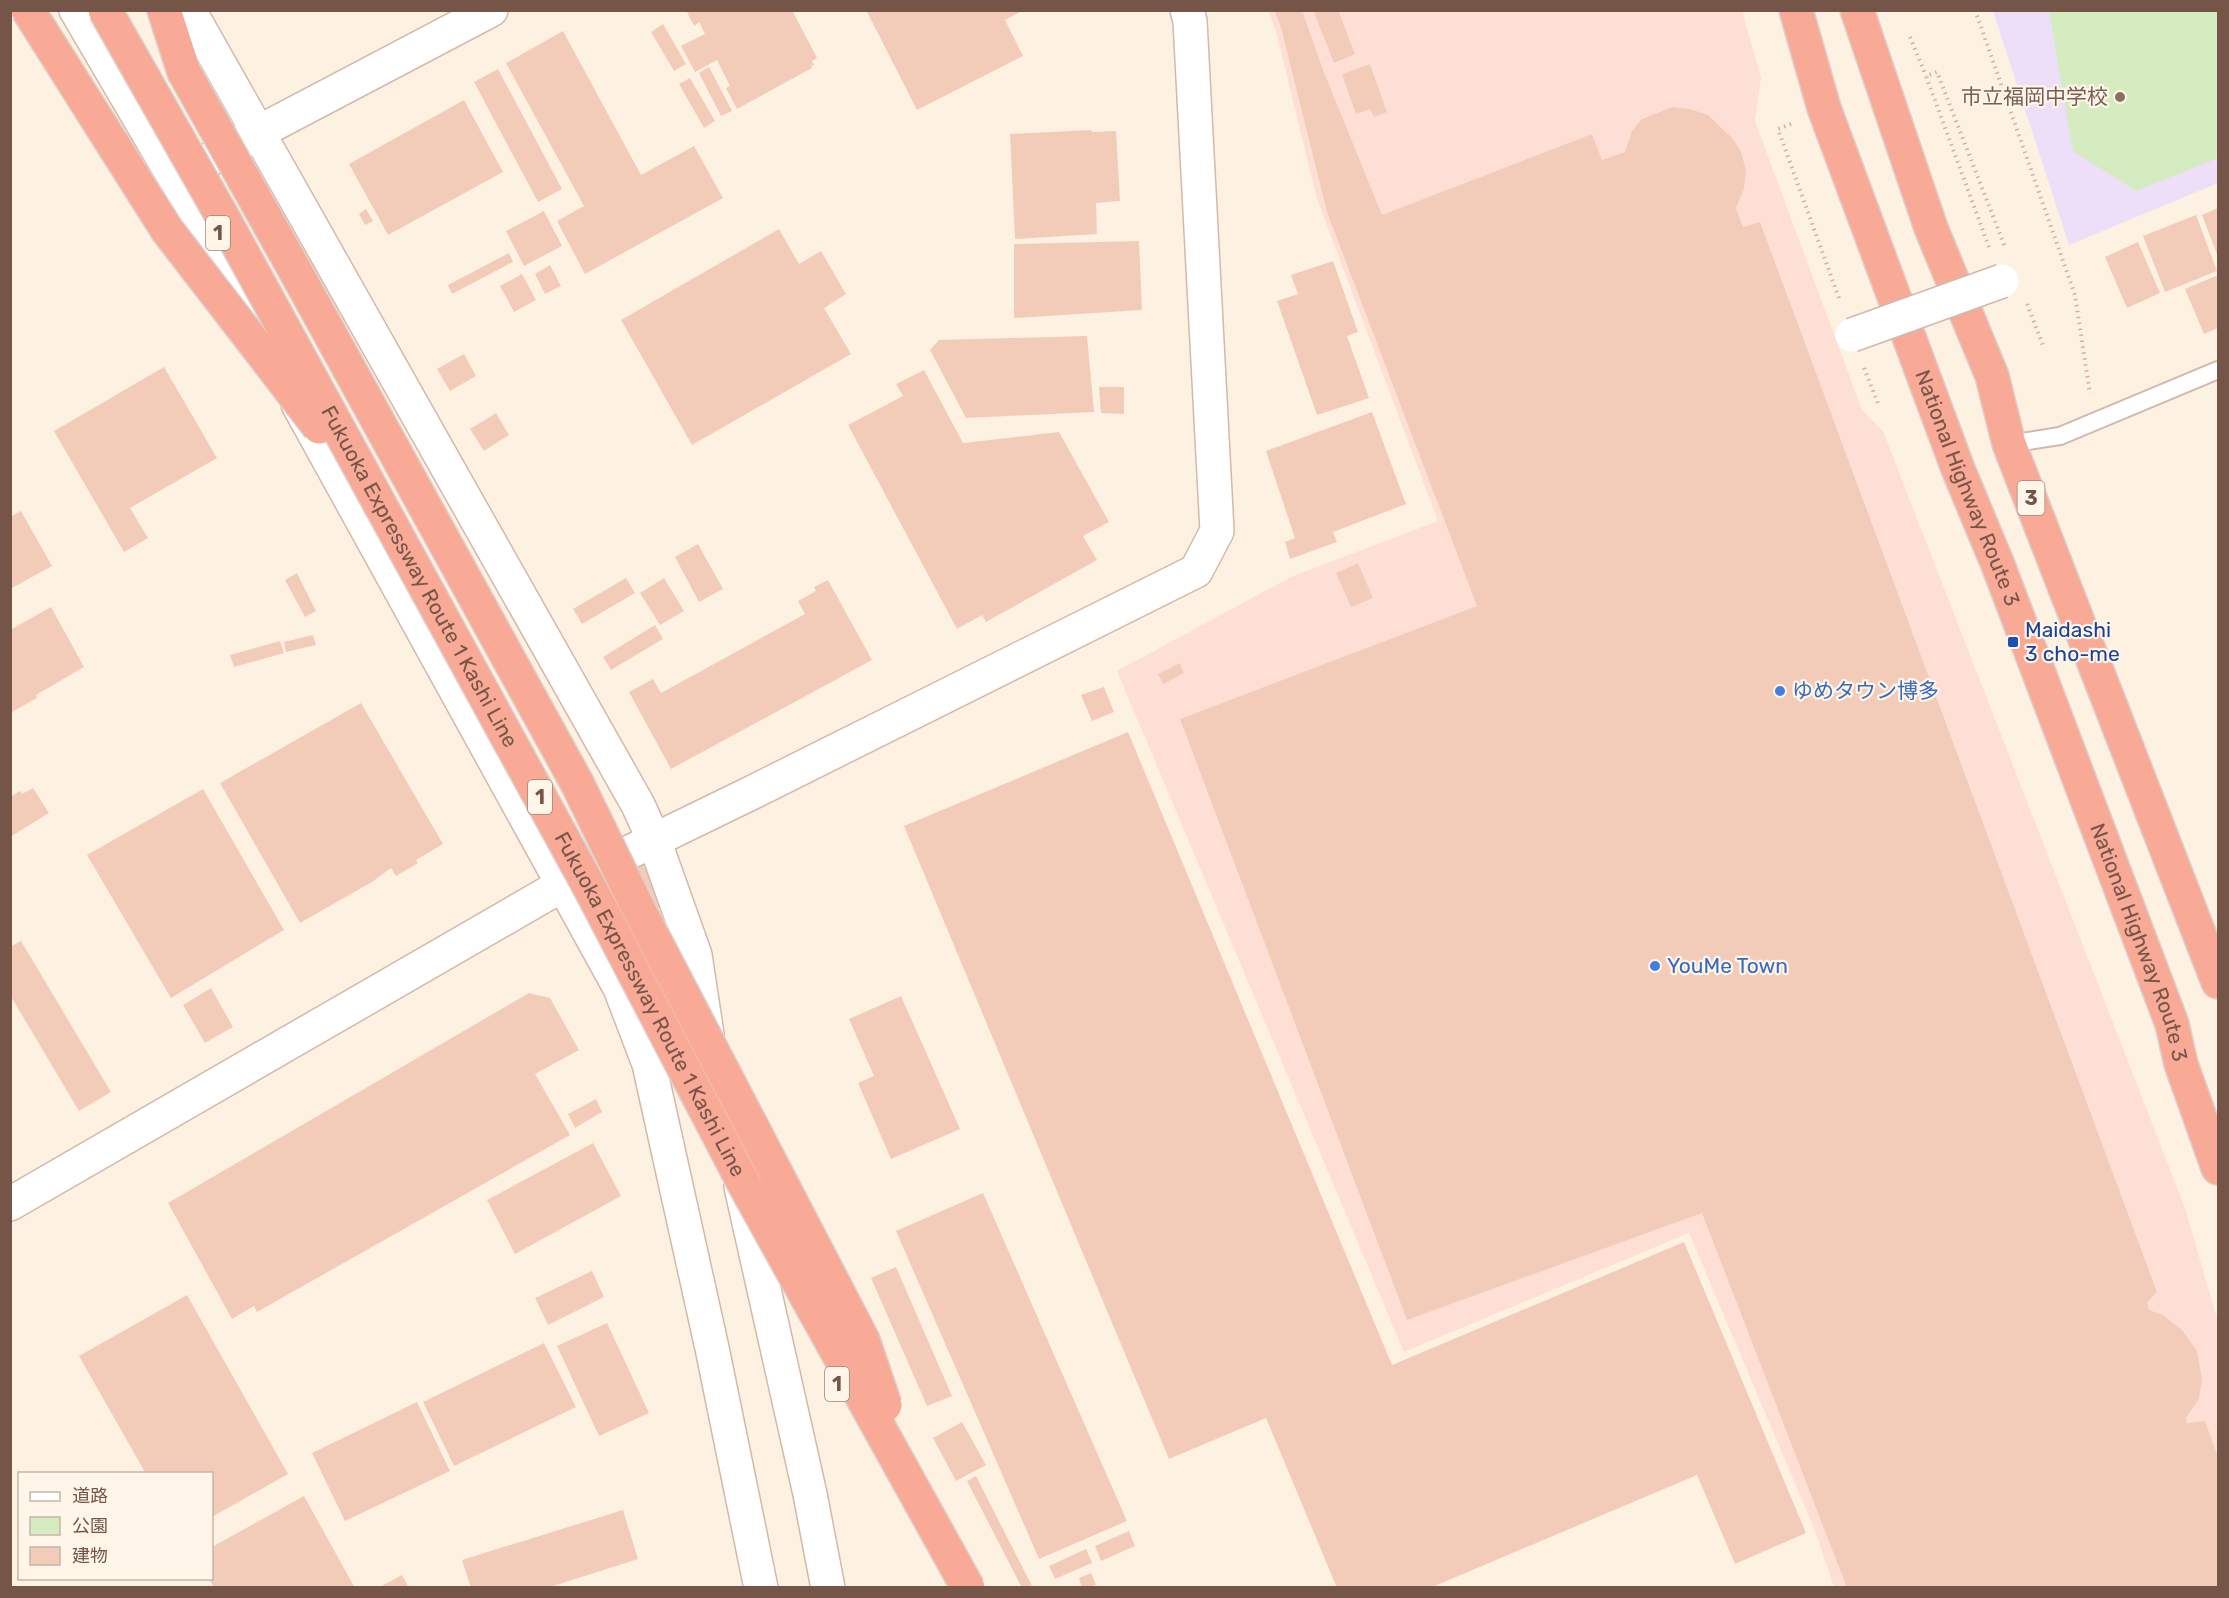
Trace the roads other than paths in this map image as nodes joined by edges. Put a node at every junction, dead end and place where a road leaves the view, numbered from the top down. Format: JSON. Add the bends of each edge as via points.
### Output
{"nodes":[{"id":1,"x":28,"y":10,"type":"edge"},
{"id":2,"x":76,"y":10,"type":"edge"},
{"id":3,"x":95,"y":10,"type":"edge"},
{"id":4,"x":105,"y":10,"type":"edge"},
{"id":5,"x":164,"y":10,"type":"edge"},
{"id":6,"x":189,"y":10,"type":"edge"},
{"id":7,"x":491,"y":10,"type":"edge"},
{"id":8,"x":1187,"y":10,"type":"edge"},
{"id":9,"x":1796,"y":10,"type":"edge"},
{"id":10,"x":1857,"y":10,"type":"edge"},
{"id":11,"x":259,"y":132,"type":"junction"},
{"id":12,"x":174,"y":180,"type":"junction"},
{"id":13,"x":2012,"y":287,"type":"road end"},
{"id":14,"x":1852,"y":335,"type":"road end"},
{"id":15,"x":2218,"y":370,"type":"edge"},
{"id":16,"x":2009,"y":444,"type":"junction"},
{"id":17,"x":340,"y":455,"type":"junction"},
{"id":18,"x":654,"y":840,"type":"junction"},
{"id":19,"x":564,"y":884,"type":"junction"},
{"id":20,"x":2218,"y":982,"type":"edge"},
{"id":21,"x":2218,"y":1168,"type":"edge"},
{"id":22,"x":10,"y":1204,"type":"edge"},
{"id":23,"x":915,"y":1490,"type":"junction"},
{"id":24,"x":761,"y":1587,"type":"edge"},
{"id":25,"x":828,"y":1587,"type":"edge"},
{"id":26,"x":949,"y":1587,"type":"edge"},
{"id":27,"x":968,"y":1587,"type":"edge"}],
"edges":[{"from":1,"to":17,"type":"highway","bridge":true,"via":[[166,230]]},
{"from":2,"to":12,"type":"street"},
{"from":3,"to":17,"type":"highway","name":"Fukuoka Expressway Route 1 Kashi Line","number":"1"},
{"from":4,"to":23,"type":"highway","name":"Fukuoka Expressway Route 1 Kashi Line","number":"1","bridge":true,"via":[[591,890],[743,1182]]},
{"from":5,"to":23,"type":"highway","bridge":true,"via":[[184,72],[577,783],[863,1340]]},
{"from":6,"to":11,"type":"street"},
{"from":7,"to":11,"type":"street"},
{"from":8,"to":18,"type":"street","via":[[1217,531],[1196,571]]},
{"from":9,"to":21,"type":"highway","name":"National Highway Route 3","via":[[1824,108],[2172,1024],[2181,1064]]},
{"from":10,"to":16,"type":"highway","number":"3","via":[[1931,228],[1992,376]]},
{"from":11,"to":12,"type":"street"},
{"from":11,"to":18,"type":"street","via":[[638,805]]},
{"from":12,"to":19,"type":"street"},
{"from":13,"to":14,"type":"street","bridge":true},
{"from":15,"to":16,"type":"lane","via":[[2060,436]]},
{"from":16,"to":20,"type":"highway","number":"3"},
{"from":17,"to":26,"type":"highway","name":"Fukuoka Expressway Route 1 Kashi Line","number":"1","via":[[582,894],[728,1179]]},
{"from":18,"to":19,"type":"street"},
{"from":18,"to":25,"type":"street","via":[[694,955],[705,1028]]},
{"from":19,"to":22,"type":"street"},
{"from":19,"to":24,"type":"street","via":[[620,988],[649,1064]]},
{"from":23,"to":27,"type":"highway","name":"Fukuoka Expressway Route 1 Kashi Line","number":"1","bridge":true}]}
